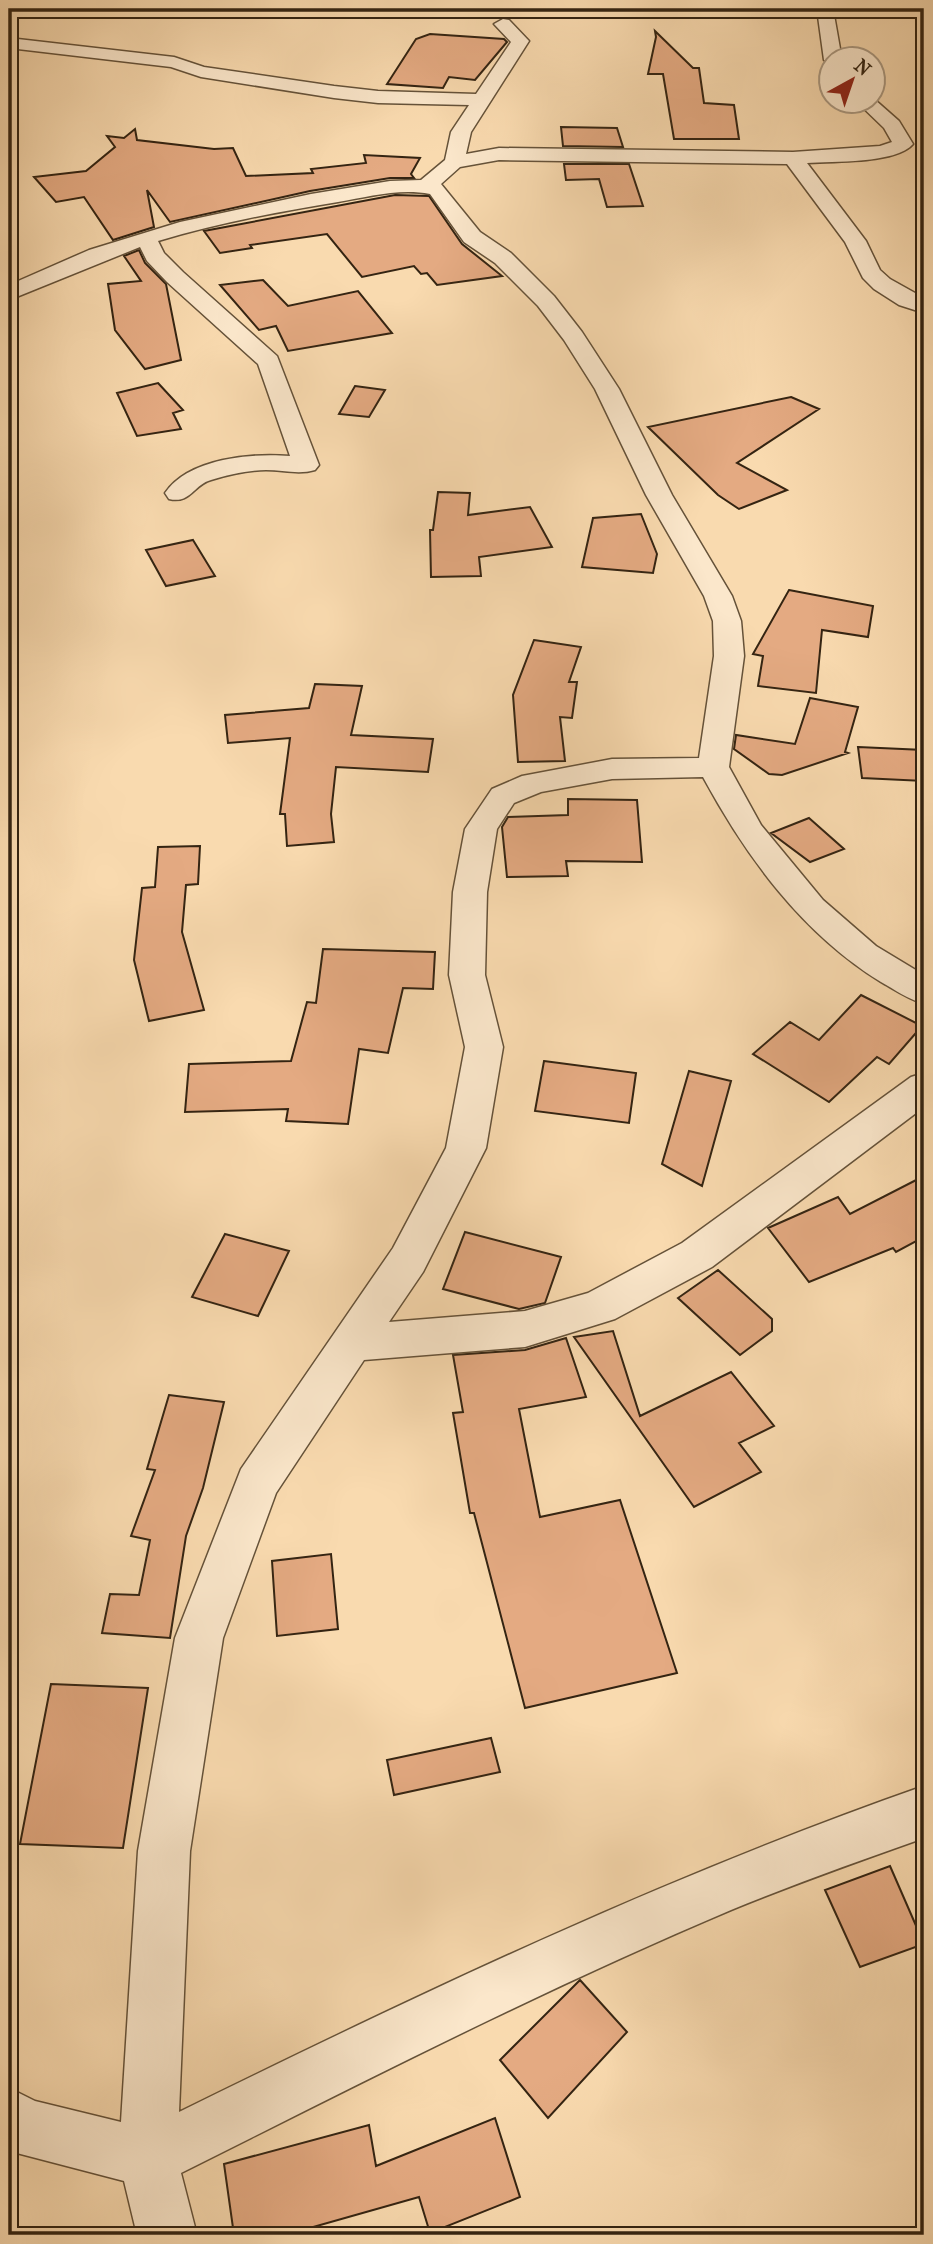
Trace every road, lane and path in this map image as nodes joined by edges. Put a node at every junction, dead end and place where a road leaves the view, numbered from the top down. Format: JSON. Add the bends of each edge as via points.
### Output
{"nodes":[{"id":1,"x":825,"y":9,"type":"edge"},
{"id":2,"x":503,"y":24,"type":"dead end"},
{"id":3,"x":9,"y":43,"type":"edge"},
{"id":4,"x":831,"y":46,"type":"edge"},
{"id":5,"x":481,"y":100,"type":"junction"},
{"id":6,"x":882,"y":116,"type":"edge"},
{"id":7,"x":793,"y":158,"type":"junction"},
{"id":8,"x":454,"y":162,"type":"junction"},
{"id":9,"x":427,"y":186,"type":"junction"},
{"id":10,"x":146,"y":239,"type":"junction"},
{"id":11,"x":9,"y":293,"type":"edge"},
{"id":12,"x":924,"y":306,"type":"edge"},
{"id":13,"x":178,"y":494,"type":"dead end"},
{"id":14,"x":713,"y":766,"type":"junction"},
{"id":15,"x":924,"y":991,"type":"edge"},
{"id":16,"x":924,"y":1087,"type":"edge"},
{"id":17,"x":352,"y":1343,"type":"junction"},
{"id":18,"x":924,"y":1812,"type":"edge"},
{"id":19,"x":9,"y":2117,"type":"edge"},
{"id":20,"x":148,"y":2158,"type":"junction"},
{"id":21,"x":167,"y":2235,"type":"edge"}],
"edges":[{"from":1,"to":4,"type":"street"},
{"from":2,"to":5,"type":"street","via":[[520,41]]},
{"from":3,"to":5,"type":"street","via":[[174,62],[201,72],[334,92]]},
{"from":5,"to":8,"type":"street","via":[[461,132]]},
{"from":6,"to":7,"type":"street","via":[[904,144],[883,152]]},
{"from":7,"to":8,"type":"street","via":[[499,154]]},
{"from":7,"to":12,"type":"street","via":[[855,241],[872,273],[883,285]]},
{"from":8,"to":9,"type":"street"},
{"from":9,"to":10,"type":"street","via":[[312,200]]},
{"from":9,"to":14,"type":"street","via":[[441,192],[472,237],[503,258],[574,337],[607,388],[659,495],[718,596],[727,621],[729,656]]},
{"from":10,"to":11,"type":"street"},
{"from":10,"to":13,"type":"street","via":[[175,277],[269,361],[306,465],[263,462],[200,474]]},
{"from":14,"to":15,"type":"street","via":[[748,831],[811,908],[864,955]]},
{"from":14,"to":17,"type":"street","via":[[612,769],[533,783],[503,796],[481,829],[470,892],[467,975],[484,1047],[466,1148],[408,1260]]},
{"from":16,"to":17,"type":"street","via":[[697,1255],[600,1307],[525,1329]]},
{"from":17,"to":20,"type":"street","via":[[257,1483],[199,1638],[164,1851]]},
{"from":18,"to":20,"type":"street","via":[[714,1892],[488,1991]]},
{"from":19,"to":20,"type":"street","via":[[21,2127]]},
{"from":20,"to":21,"type":"street"}]}
